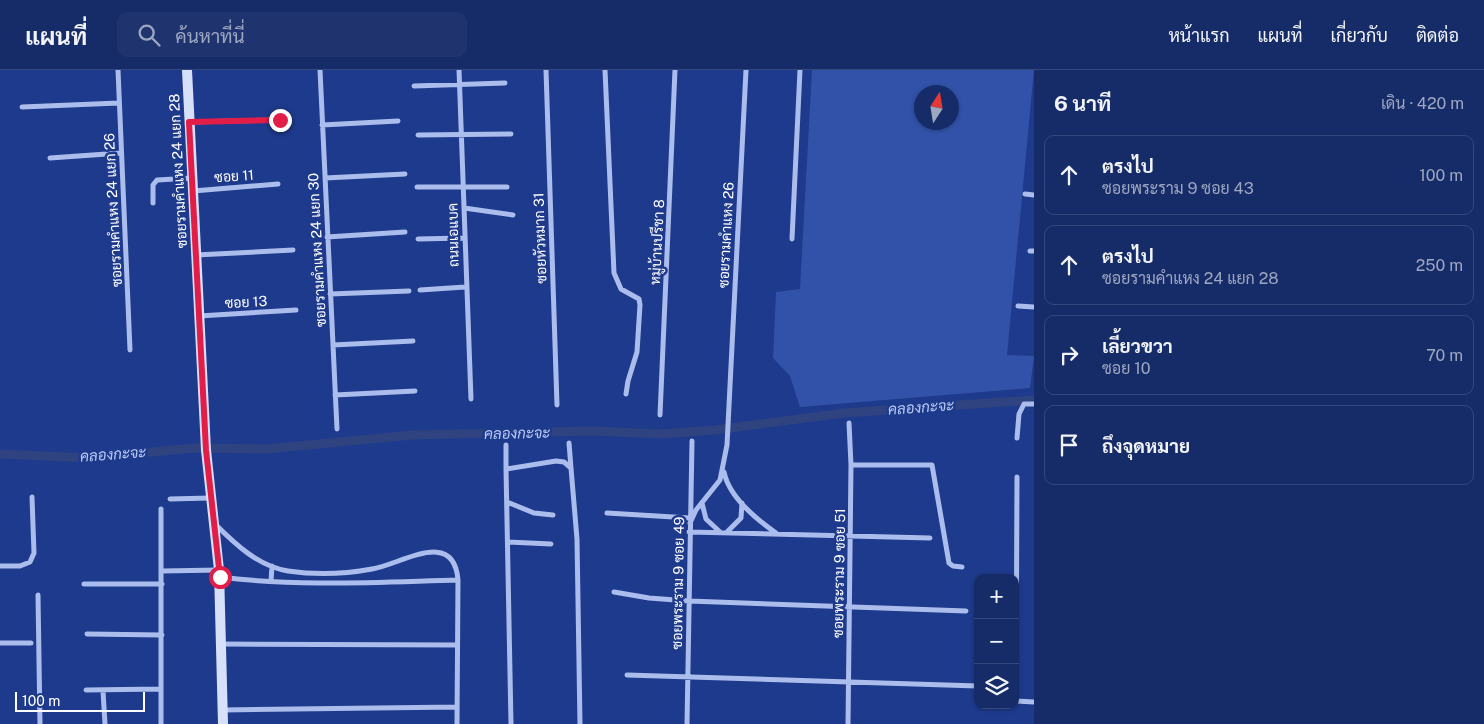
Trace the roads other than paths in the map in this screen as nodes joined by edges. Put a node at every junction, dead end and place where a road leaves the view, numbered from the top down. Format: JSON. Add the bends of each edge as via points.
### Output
{"nodes":[{"id":1,"x":118,"y":70,"type":"edge"},
{"id":2,"x":187,"y":70,"type":"edge"},
{"id":3,"x":320,"y":70,"type":"edge"},
{"id":4,"x":459,"y":70,"type":"edge"},
{"id":5,"x":546,"y":70,"type":"edge"},
{"id":6,"x":605,"y":70,"type":"edge"},
{"id":7,"x":676,"y":70,"type":"edge"},
{"id":8,"x":746,"y":70,"type":"edge"},
{"id":9,"x":800,"y":70,"type":"edge"},
{"id":10,"x":505,"y":83,"type":"dead end"},
{"id":11,"x":460,"y":84,"type":"junction"},
{"id":12,"x":414,"y":86,"type":"dead end"},
{"id":13,"x":119,"y":103,"type":"junction"},
{"id":14,"x":22,"y":107,"type":"dead end"},
{"id":15,"x":280,"y":120,"type":"dead end"},
{"id":16,"x":398,"y":121,"type":"dead end"},
{"id":17,"x":189,"y":122,"type":"junction"},
{"id":18,"x":322,"y":125,"type":"junction"},
{"id":19,"x":462,"y":134,"type":"junction"},
{"id":20,"x":511,"y":134,"type":"dead end"},
{"id":21,"x":418,"y":135,"type":"dead end"},
{"id":22,"x":121,"y":153,"type":"junction"},
{"id":23,"x":50,"y":158,"type":"dead end"},
{"id":24,"x":404,"y":174,"type":"dead end"},
{"id":25,"x":192,"y":178,"type":"junction"},
{"id":26,"x":324,"y":178,"type":"junction"},
{"id":27,"x":278,"y":184,"type":"dead end"},
{"id":28,"x":464,"y":186,"type":"junction"},
{"id":29,"x":417,"y":187,"type":"dead end"},
{"id":30,"x":507,"y":187,"type":"dead end"},
{"id":31,"x":193,"y":191,"type":"junction"},
{"id":32,"x":1025,"y":194,"type":"dead end"},
{"id":33,"x":1034,"y":195,"type":"edge"},
{"id":34,"x":153,"y":204,"type":"dead end"},
{"id":35,"x":464,"y":208,"type":"junction"},
{"id":36,"x":513,"y":215,"type":"dead end"},
{"id":37,"x":405,"y":232,"type":"dead end"},
{"id":38,"x":327,"y":237,"type":"junction"},
{"id":39,"x":464,"y":238,"type":"junction"},
{"id":40,"x":418,"y":239,"type":"dead end"},
{"id":41,"x":792,"y":239,"type":"dead end"},
{"id":42,"x":293,"y":250,"type":"dead end"},
{"id":43,"x":196,"y":255,"type":"junction"},
{"id":44,"x":465,"y":287,"type":"junction"},
{"id":45,"x":420,"y":290,"type":"dead end"},
{"id":46,"x":409,"y":291,"type":"dead end"},
{"id":47,"x":330,"y":294,"type":"junction"},
{"id":48,"x":1018,"y":306,"type":"dead end"},
{"id":49,"x":1034,"y":308,"type":"edge"},
{"id":50,"x":296,"y":310,"type":"dead end"},
{"id":51,"x":198,"y":316,"type":"junction"},
{"id":52,"x":413,"y":341,"type":"dead end"},
{"id":53,"x":333,"y":345,"type":"junction"},
{"id":54,"x":130,"y":350,"type":"dead end"},
{"id":55,"x":415,"y":391,"type":"dead end"},
{"id":56,"x":626,"y":394,"type":"dead end"},
{"id":57,"x":335,"y":395,"type":"junction"},
{"id":58,"x":471,"y":399,"type":"dead end"},
{"id":59,"x":1034,"y":404,"type":"edge"},
{"id":60,"x":557,"y":405,"type":"dead end"},
{"id":61,"x":660,"y":415,"type":"dead end"},
{"id":62,"x":849,"y":423,"type":"dead end"},
{"id":63,"x":337,"y":430,"type":"dead end"},
{"id":64,"x":1017,"y":438,"type":"dead end"},
{"id":65,"x":692,"y":441,"type":"dead end"},
{"id":66,"x":569,"y":443,"type":"dead end"},
{"id":67,"x":506,"y":444,"type":"dead end"},
{"id":68,"x":851,"y":465,"type":"junction"},
{"id":69,"x":571,"y":468,"type":"junction"},
{"id":70,"x":506,"y":469,"type":"junction"},
{"id":71,"x":724,"y":470,"type":"junction"},
{"id":72,"x":1017,"y":477,"type":"dead end"},
{"id":73,"x":32,"y":497,"type":"dead end"},
{"id":74,"x":210,"y":498,"type":"junction"},
{"id":75,"x":170,"y":499,"type":"dead end"},
{"id":76,"x":507,"y":502,"type":"junction"},
{"id":77,"x":702,"y":502,"type":"junction"},
{"id":78,"x":742,"y":503,"type":"junction"},
{"id":79,"x":161,"y":509,"type":"dead end"},
{"id":80,"x":606,"y":513,"type":"dead end"},
{"id":81,"x":553,"y":515,"type":"dead end"},
{"id":82,"x":690,"y":521,"type":"junction"},
{"id":83,"x":213,"y":522,"type":"junction"},
{"id":84,"x":689,"y":532,"type":"junction"},
{"id":85,"x":724,"y":532,"type":"junction"},
{"id":86,"x":776,"y":533,"type":"junction"},
{"id":87,"x":850,"y":535,"type":"junction"},
{"id":88,"x":930,"y":538,"type":"dead end"},
{"id":89,"x":508,"y":542,"type":"junction"},
{"id":90,"x":551,"y":544,"type":"dead end"},
{"id":91,"x":0,"y":566,"type":"edge"},
{"id":92,"x":272,"y":566,"type":"junction"},
{"id":93,"x":962,"y":567,"type":"dead end"},
{"id":94,"x":376,"y":569,"type":"junction"},
{"id":95,"x":162,"y":571,"type":"junction"},
{"id":96,"x":220,"y":573,"type":"junction"},
{"id":97,"x":458,"y":580,"type":"junction"},
{"id":98,"x":271,"y":581,"type":"junction"},
{"id":99,"x":377,"y":582,"type":"junction"},
{"id":100,"x":84,"y":584,"type":"dead end"},
{"id":101,"x":162,"y":584,"type":"junction"},
{"id":102,"x":614,"y":592,"type":"dead end"},
{"id":103,"x":38,"y":595,"type":"dead end"},
{"id":104,"x":689,"y":601,"type":"junction"},
{"id":105,"x":850,"y":607,"type":"junction"},
{"id":106,"x":966,"y":611,"type":"dead end"},
{"id":107,"x":87,"y":634,"type":"dead end"},
{"id":108,"x":162,"y":635,"type":"junction"},
{"id":109,"x":0,"y":643,"type":"edge"},
{"id":110,"x":31,"y":643,"type":"dead end"},
{"id":111,"x":221,"y":644,"type":"junction"},
{"id":112,"x":457,"y":645,"type":"junction"},
{"id":113,"x":627,"y":675,"type":"dead end"},
{"id":114,"x":688,"y":677,"type":"junction"},
{"id":115,"x":848,"y":682,"type":"junction"},
{"id":116,"x":974,"y":686,"type":"edge"},
{"id":117,"x":161,"y":689,"type":"junction"},
{"id":118,"x":86,"y":690,"type":"dead end"},
{"id":119,"x":103,"y":691,"type":"junction"},
{"id":120,"x":1034,"y":702,"type":"edge"},
{"id":121,"x":457,"y":707,"type":"junction"},
{"id":122,"x":223,"y":710,"type":"junction"},
{"id":123,"x":40,"y":724,"type":"edge"},
{"id":124,"x":105,"y":724,"type":"edge"},
{"id":125,"x":161,"y":724,"type":"edge"},
{"id":126,"x":223,"y":724,"type":"edge"},
{"id":127,"x":457,"y":724,"type":"edge"},
{"id":128,"x":511,"y":724,"type":"edge"},
{"id":129,"x":580,"y":724,"type":"edge"},
{"id":130,"x":687,"y":724,"type":"edge"},
{"id":131,"x":848,"y":724,"type":"edge"}],
"edges":[{"from":1,"to":13,"type":"street","name":"ซอยรามคำแหง 24 แยก 26"},
{"from":2,"to":17,"type":"street","name":"ซอยรามคำแหง 24 แยก 28"},
{"from":3,"to":18,"type":"street","name":"ซอยรามคำแหง 24 แยก 30"},
{"from":4,"to":11,"type":"street","name":"ถนนเอแบค"},
{"from":5,"to":60,"type":"street","name":"ซอยหัวหมาก 31"},
{"from":6,"to":56,"type":"street","name":"หมู่บ้านปรีชา 8","via":[[614,273],[621,289],[639,299],[640,305],[637,352]]},
{"from":7,"to":61,"type":"street","name":"หมู่บ้านปรีชา 8"},
{"from":8,"to":71,"type":"street","name":"ซอยรามคำแหง 26"},
{"from":9,"to":41,"type":"street"},
{"from":10,"to":11,"type":"street"},
{"from":11,"to":12,"type":"street"},
{"from":11,"to":19,"type":"street","name":"ถนนเอแบค"},
{"from":13,"to":14,"type":"street"},
{"from":13,"to":22,"type":"street","name":"ซอยรามคำแหง 24 แยก 26"},
{"from":15,"to":17,"type":"street"},
{"from":16,"to":18,"type":"street"},
{"from":17,"to":25,"type":"street","name":"ซอยรามคำแหง 24 แยก 28"},
{"from":18,"to":26,"type":"street","name":"ซอยรามคำแหง 24 แยก 30"},
{"from":19,"to":20,"type":"street"},
{"from":19,"to":21,"type":"street"},
{"from":19,"to":28,"type":"street","name":"ถนนเอแบค"},
{"from":22,"to":23,"type":"street"},
{"from":22,"to":54,"type":"street","name":"ซอยรามคำแหง 24 แยก 26"},
{"from":24,"to":26,"type":"street"},
{"from":25,"to":31,"type":"street","name":"ซอยรามคำแหง 24 แยก 28"},
{"from":25,"to":34,"type":"street","via":[[157,180]]},
{"from":26,"to":38,"type":"street","name":"ซอยรามคำแหง 24 แยก 30"},
{"from":27,"to":31,"type":"street","name":"ซอย 11"},
{"from":28,"to":29,"type":"street"},
{"from":28,"to":30,"type":"street"},
{"from":28,"to":35,"type":"street","name":"ถนนเอแบค"},
{"from":31,"to":43,"type":"street","name":"ซอยรามคำแหง 24 แยก 28"},
{"from":32,"to":33,"type":"street"},
{"from":35,"to":36,"type":"street"},
{"from":35,"to":39,"type":"street","name":"ถนนเอแบค"},
{"from":37,"to":38,"type":"street"},
{"from":38,"to":47,"type":"street","name":"ซอยรามคำแหง 24 แยก 30"},
{"from":39,"to":40,"type":"street"},
{"from":39,"to":44,"type":"street","name":"ถนนเอแบค"},
{"from":42,"to":43,"type":"street"},
{"from":43,"to":51,"type":"street","name":"ซอยรามคำแหง 24 แยก 28"},
{"from":44,"to":45,"type":"street"},
{"from":44,"to":58,"type":"street","name":"ถนนเอแบค"},
{"from":46,"to":47,"type":"street"},
{"from":47,"to":53,"type":"street","name":"ซอยรามคำแหง 24 แยก 30"},
{"from":48,"to":49,"type":"street"},
{"from":50,"to":51,"type":"street","name":"ซอย 13"},
{"from":51,"to":74,"type":"street","name":"ซอยรามคำแหง 24 แยก 28"},
{"from":52,"to":53,"type":"street"},
{"from":53,"to":57,"type":"street","name":"ซอยรามคำแหง 24 แยก 30"},
{"from":55,"to":57,"type":"street"},
{"from":57,"to":63,"type":"street","name":"ซอยรามคำแหง 24 แยก 30"},
{"from":59,"to":64,"type":"street","via":[[1024,404],[1021,408]]},
{"from":62,"to":68,"type":"street","name":"ซอยพระราม 9 ซอย 51"},
{"from":65,"to":82,"type":"street","name":"ซอยพระราม 9 ซอย 49"},
{"from":66,"to":69,"type":"street"},
{"from":67,"to":70,"type":"street"},
{"from":68,"to":87,"type":"street","name":"ซอยพระราม 9 ซอย 51"},
{"from":68,"to":93,"type":"street","via":[[932,465],[949,563]]},
{"from":69,"to":70,"type":"street","via":[[556,461]]},
{"from":69,"to":129,"type":"street","via":[[578,539]]},
{"from":70,"to":76,"type":"street"},
{"from":71,"to":77,"type":"street","via":[[716,487]]},
{"from":71,"to":78,"type":"street"},
{"from":72,"to":120,"type":"street","via":[[1016,702]]},
{"from":73,"to":91,"type":"street","via":[[34,552],[30,562],[20,566]]},
{"from":74,"to":75,"type":"street"},
{"from":74,"to":83,"type":"street","name":"ซอยรามคำแหง 24 แยก 28"},
{"from":76,"to":81,"type":"street","via":[[534,513]]},
{"from":76,"to":89,"type":"street"},
{"from":77,"to":82,"type":"street"},
{"from":77,"to":85,"type":"street","via":[[706,519],[714,529]]},
{"from":78,"to":85,"type":"street","via":[[741,518]]},
{"from":78,"to":86,"type":"street"},
{"from":79,"to":95,"type":"street"},
{"from":80,"to":82,"type":"street"},
{"from":82,"to":84,"type":"street","name":"ซอยพระราม 9 ซอย 49"},
{"from":83,"to":92,"type":"street","via":[[243,550]]},
{"from":83,"to":96,"type":"street","name":"ซอยรามคำแหง 24 แยก 28"},
{"from":84,"to":85,"type":"street"},
{"from":84,"to":104,"type":"street","name":"ซอยพระราม 9 ซอย 49"},
{"from":85,"to":86,"type":"street"},
{"from":86,"to":87,"type":"street"},
{"from":87,"to":88,"type":"street"},
{"from":87,"to":105,"type":"street","name":"ซอยพระราม 9 ซอย 51"},
{"from":89,"to":90,"type":"street"},
{"from":89,"to":128,"type":"street"},
{"from":92,"to":94,"type":"street","via":[[307,573]]},
{"from":92,"to":98,"type":"street"},
{"from":94,"to":97,"type":"street","via":[[432,552],[455,562]]},
{"from":94,"to":99,"type":"street"},
{"from":95,"to":96,"type":"street"},
{"from":95,"to":101,"type":"street"},
{"from":96,"to":98,"type":"street"},
{"from":96,"to":111,"type":"street","name":"ซอยรามคำแหง 24 แยก 28"},
{"from":97,"to":99,"type":"street"},
{"from":97,"to":112,"type":"street"},
{"from":98,"to":99,"type":"street"},
{"from":100,"to":101,"type":"street"},
{"from":101,"to":108,"type":"street"},
{"from":102,"to":104,"type":"street"},
{"from":103,"to":123,"type":"street"},
{"from":104,"to":105,"type":"street"},
{"from":104,"to":114,"type":"street","name":"ซอยพระราม 9 ซอย 49"},
{"from":105,"to":106,"type":"street"},
{"from":105,"to":115,"type":"street","name":"ซอยพระราม 9 ซอย 51"},
{"from":107,"to":108,"type":"street"},
{"from":108,"to":117,"type":"street"},
{"from":109,"to":110,"type":"street"},
{"from":111,"to":112,"type":"street"},
{"from":111,"to":122,"type":"street","name":"ซอยรามคำแหง 24 แยก 28"},
{"from":112,"to":121,"type":"street"},
{"from":113,"to":114,"type":"street"},
{"from":114,"to":115,"type":"street"},
{"from":114,"to":130,"type":"street","name":"ซอยพระราม 9 ซอย 49"},
{"from":115,"to":116,"type":"street"},
{"from":115,"to":131,"type":"street","name":"ซอยพระราม 9 ซอย 51"},
{"from":117,"to":119,"type":"street"},
{"from":117,"to":125,"type":"street"},
{"from":118,"to":119,"type":"street"},
{"from":119,"to":124,"type":"street"},
{"from":121,"to":122,"type":"street"},
{"from":121,"to":127,"type":"street"},
{"from":122,"to":126,"type":"street","name":"ซอยรามคำแหง 24 แยก 28"}]}
